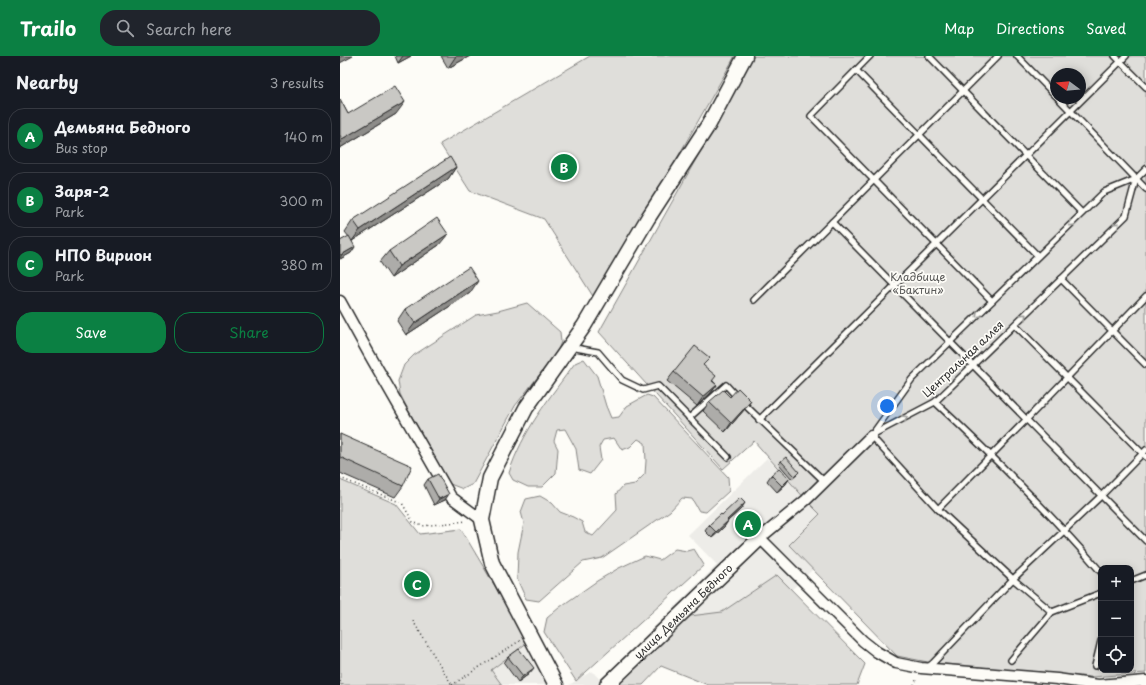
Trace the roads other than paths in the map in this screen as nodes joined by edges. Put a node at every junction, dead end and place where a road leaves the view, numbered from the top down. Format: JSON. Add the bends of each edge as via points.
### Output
{"nodes":[{"id":1,"x":745,"y":56,"type":"edge"},
{"id":2,"x":870,"y":56,"type":"edge"},
{"id":3,"x":930,"y":56,"type":"edge"},
{"id":4,"x":998,"y":56,"type":"edge"},
{"id":5,"x":1017,"y":56,"type":"edge"},
{"id":6,"x":1115,"y":56,"type":"edge"},
{"id":7,"x":1126,"y":56,"type":"edge"},
{"id":8,"x":1121,"y":62,"type":"junction"},
{"id":9,"x":856,"y":70,"type":"junction"},
{"id":10,"x":1146,"y":87,"type":"edge"},
{"id":11,"x":1050,"y":90,"type":"edge"},
{"id":12,"x":963,"y":91,"type":"junction"},
{"id":13,"x":1064,"y":104,"type":"edge"},
{"id":14,"x":1071,"y":111,"type":"junction"},
{"id":15,"x":920,"y":134,"type":"junction"},
{"id":16,"x":1026,"y":155,"type":"junction"},
{"id":17,"x":1146,"y":169,"type":"edge"},
{"id":18,"x":1136,"y":179,"type":"junction"},
{"id":19,"x":873,"y":181,"type":"junction"},
{"id":20,"x":1146,"y":189,"type":"edge"},
{"id":21,"x":982,"y":199,"type":"junction"},
{"id":22,"x":1082,"y":213,"type":"junction"},
{"id":23,"x":832,"y":222,"type":"junction"},
{"id":24,"x":936,"y":245,"type":"junction"},
{"id":25,"x":1038,"y":256,"type":"junction"},
{"id":26,"x":1062,"y":279,"type":"junction"},
{"id":27,"x":895,"y":286,"type":"junction"},
{"id":28,"x":1146,"y":296,"type":"edge"},
{"id":29,"x":754,"y":300,"type":"dead end"},
{"id":30,"x":340,"y":301,"type":"edge"},
{"id":31,"x":992,"y":301,"type":"junction"},
{"id":32,"x":1015,"y":324,"type":"junction"},
{"id":33,"x":1112,"y":331,"type":"junction"},
{"id":34,"x":950,"y":342,"type":"junction"},
{"id":35,"x":569,"y":347,"type":"junction"},
{"id":36,"x":973,"y":365,"type":"junction"},
{"id":37,"x":1146,"y":366,"type":"edge"},
{"id":38,"x":1066,"y":377,"type":"junction"},
{"id":39,"x":935,"y":402,"type":"junction"},
{"id":40,"x":690,"y":418,"type":"junction"},
{"id":41,"x":759,"y":420,"type":"junction"},
{"id":42,"x":1026,"y":420,"type":"junction"},
{"id":43,"x":870,"y":436,"type":"junction"},
{"id":44,"x":1145,"y":454,"type":"edge"},
{"id":45,"x":991,"y":455,"type":"junction"},
{"id":46,"x":728,"y":457,"type":"dead end"},
{"id":47,"x":824,"y":481,"type":"junction"},
{"id":48,"x":1101,"y":496,"type":"junction"},
{"id":49,"x":938,"y":509,"type":"junction"},
{"id":50,"x":482,"y":520,"type":"junction"},
{"id":51,"x":1065,"y":531,"type":"junction"},
{"id":52,"x":760,"y":538,"type":"junction"},
{"id":53,"x":1146,"y":541,"type":"edge"},
{"id":54,"x":1098,"y":569,"type":"edge"},
{"id":55,"x":1146,"y":575,"type":"edge"},
{"id":56,"x":1013,"y":579,"type":"junction"},
{"id":57,"x":1134,"y":580,"type":"edge"},
{"id":58,"x":1098,"y":594,"type":"edge"},
{"id":59,"x":1052,"y":612,"type":"junction"},
{"id":60,"x":1098,"y":654,"type":"edge"},
{"id":61,"x":1011,"y":660,"type":"dead end"},
{"id":62,"x":1095,"y":666,"type":"dead end"},
{"id":63,"x":926,"y":668,"type":"junction"},
{"id":64,"x":1146,"y":681,"type":"edge"},
{"id":65,"x":556,"y":685,"type":"edge"},
{"id":66,"x":607,"y":685,"type":"edge"}],
"edges":[{"from":1,"to":35,"type":"street","via":[[709,124]]},
{"from":2,"to":9,"type":"lane"},
{"from":3,"to":12,"type":"lane"},
{"from":4,"to":12,"type":"lane"},
{"from":5,"to":11,"type":"lane"},
{"from":6,"to":8,"type":"lane"},
{"from":7,"to":8,"type":"lane"},
{"from":8,"to":10,"type":"lane"},
{"from":8,"to":14,"type":"lane"},
{"from":9,"to":15,"type":"lane"},
{"from":9,"to":19,"type":"lane","via":[[811,116]]},
{"from":12,"to":15,"type":"lane"},
{"from":12,"to":16,"type":"lane"},
{"from":13,"to":14,"type":"lane"},
{"from":14,"to":16,"type":"lane"},
{"from":14,"to":18,"type":"lane"},
{"from":15,"to":19,"type":"lane"},
{"from":15,"to":21,"type":"lane"},
{"from":16,"to":21,"type":"lane"},
{"from":16,"to":22,"type":"lane"},
{"from":17,"to":18,"type":"lane","name":"Центральная аллея"},
{"from":18,"to":20,"type":"lane"},
{"from":18,"to":22,"type":"lane","name":"Центральная аллея","via":[[1104,192]]},
{"from":26,"to":18,"type":"lane","name":"Центральная аллея","one_way":true,"via":[[1126,216]]},
{"from":19,"to":23,"type":"lane"},
{"from":19,"to":24,"type":"lane"},
{"from":21,"to":24,"type":"lane"},
{"from":21,"to":25,"type":"lane"},
{"from":22,"to":25,"type":"lane","name":"Центральная аллея","one_way":true},
{"from":23,"to":27,"type":"lane"},
{"from":23,"to":29,"type":"lane"},
{"from":24,"to":27,"type":"lane"},
{"from":24,"to":31,"type":"lane"},
{"from":25,"to":31,"type":"lane","name":"Центральная аллея"},
{"from":32,"to":26,"type":"lane","name":"Центральная аллея","one_way":true},
{"from":26,"to":33,"type":"lane"},
{"from":27,"to":34,"type":"lane"},
{"from":27,"to":41,"type":"lane"},
{"from":28,"to":33,"type":"lane"},
{"from":30,"to":50,"type":"street","via":[[451,497]]},
{"from":31,"to":34,"type":"lane","name":"Центральная аллея","one_way":true},
{"from":32,"to":36,"type":"lane","name":"Центральная аллея"},
{"from":32,"to":38,"type":"lane"},
{"from":33,"to":37,"type":"lane"},
{"from":33,"to":38,"type":"lane"},
{"from":34,"to":36,"type":"lane"},
{"from":34,"to":43,"type":"lane","name":"Центральная аллея","via":[[912,378]]},
{"from":35,"to":40,"type":"lane","via":[[598,352],[622,380],[643,390],[658,386]]},
{"from":35,"to":50,"type":"street","via":[[526,408],[490,478]]},
{"from":36,"to":39,"type":"lane","name":"Центральная аллея"},
{"from":36,"to":42,"type":"lane"},
{"from":38,"to":42,"type":"lane"},
{"from":38,"to":44,"type":"lane"},
{"from":43,"to":39,"type":"lane","name":"Центральная аллея","one_way":true},
{"from":39,"to":45,"type":"lane"},
{"from":40,"to":41,"type":"lane","via":[[726,384]]},
{"from":40,"to":46,"type":"lane"},
{"from":41,"to":47,"type":"lane"},
{"from":42,"to":45,"type":"lane"},
{"from":42,"to":48,"type":"lane"},
{"from":43,"to":47,"type":"street"},
{"from":43,"to":49,"type":"lane"},
{"from":44,"to":48,"type":"lane"},
{"from":45,"to":49,"type":"lane"},
{"from":45,"to":51,"type":"lane"},
{"from":47,"to":52,"type":"street","via":[[806,500]]},
{"from":48,"to":51,"type":"lane"},
{"from":48,"to":53,"type":"lane"},
{"from":49,"to":56,"type":"lane"},
{"from":50,"to":65,"type":"street","via":[[492,563]]},
{"from":51,"to":54,"type":"lane"},
{"from":51,"to":56,"type":"lane"},
{"from":52,"to":63,"type":"street","via":[[877,652],[905,665]]},
{"from":52,"to":66,"type":"street","name":"улица Демьяна Бедного"},
{"from":55,"to":57,"type":"lane"},
{"from":56,"to":59,"type":"lane"},
{"from":56,"to":63,"type":"lane"},
{"from":58,"to":59,"type":"lane"},
{"from":59,"to":61,"type":"lane"},
{"from":60,"to":62,"type":"lane"},
{"from":63,"to":64,"type":"street","via":[[1098,685]]}]}
